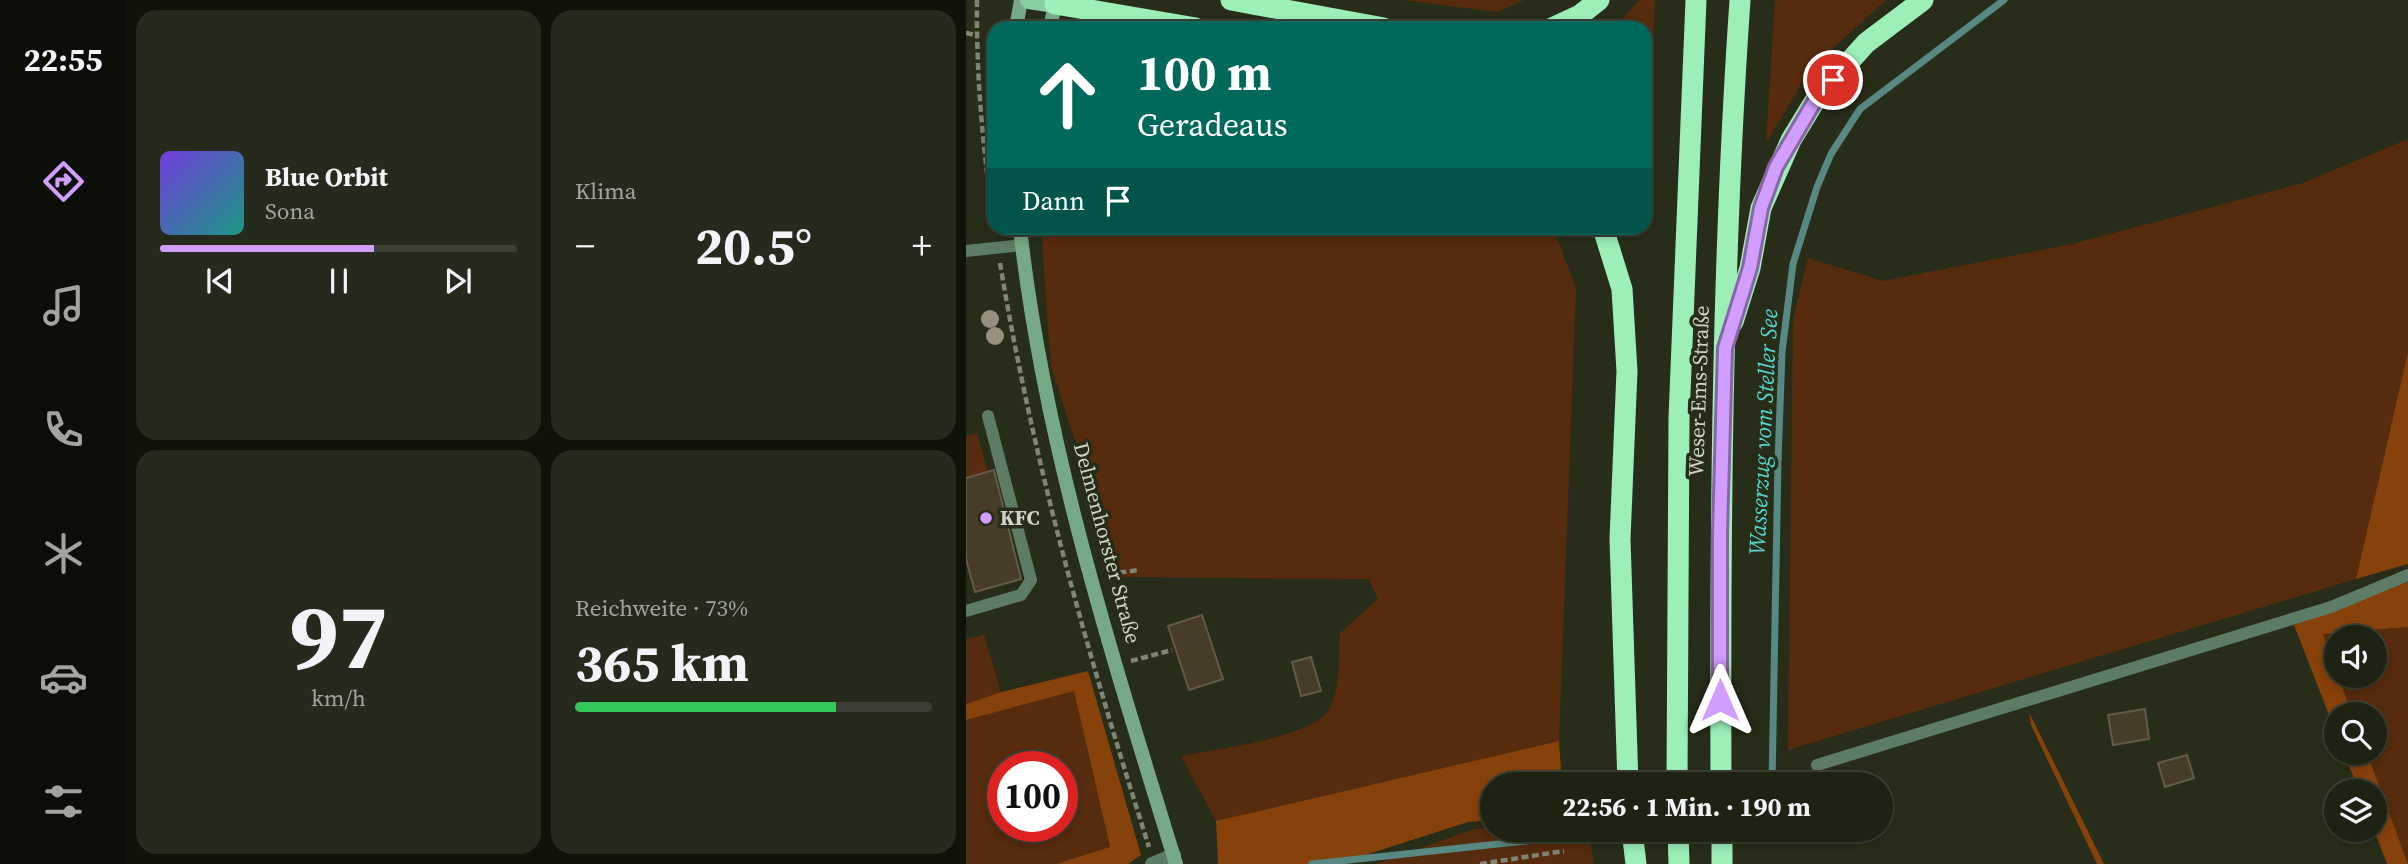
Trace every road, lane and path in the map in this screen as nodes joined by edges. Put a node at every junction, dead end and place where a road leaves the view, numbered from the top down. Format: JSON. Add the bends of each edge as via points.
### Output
{"nodes":[{"id":1,"x":977,"y":0,"type":"edge"},
{"id":2,"x":1021,"y":0,"type":"edge"},
{"id":3,"x":1029,"y":0,"type":"edge"},
{"id":4,"x":1231,"y":0,"type":"edge"},
{"id":5,"x":1599,"y":0,"type":"edge"},
{"id":6,"x":1696,"y":0,"type":"edge"},
{"id":7,"x":1740,"y":0,"type":"edge"},
{"id":8,"x":1923,"y":0,"type":"edge"},
{"id":9,"x":1056,"y":2,"type":"edge"},
{"id":10,"x":1017,"y":21,"type":"edge"},
{"id":11,"x":1052,"y":21,"type":"edge"},
{"id":12,"x":1158,"y":21,"type":"edge"},
{"id":13,"x":1346,"y":21,"type":"edge"},
{"id":14,"x":1567,"y":21,"type":"edge"},
{"id":15,"x":966,"y":33,"type":"edge"},
{"id":16,"x":975,"y":35,"type":"junction"},
{"id":17,"x":987,"y":178,"type":"edge"},
{"id":18,"x":1021,"y":235,"type":"edge"},
{"id":19,"x":1606,"y":235,"type":"edge"},
{"id":20,"x":1022,"y":245,"type":"junction"},
{"id":21,"x":966,"y":251,"type":"edge"},
{"id":22,"x":1725,"y":348,"type":"junction"},
{"id":23,"x":988,"y":416,"type":"dead end"},
{"id":24,"x":1138,"y":569,"type":"dead end"},
{"id":25,"x":2408,"y":575,"type":"edge"},
{"id":26,"x":1090,"y":576,"type":"junction"},
{"id":27,"x":966,"y":611,"type":"edge"},
{"id":28,"x":1172,"y":650,"type":"dead end"},
{"id":29,"x":1117,"y":665,"type":"junction"},
{"id":30,"x":1817,"y":765,"type":"dead end"},
{"id":31,"x":1628,"y":772,"type":"edge"},
{"id":32,"x":1677,"y":772,"type":"edge"},
{"id":33,"x":1721,"y":772,"type":"edge"},
{"id":34,"x":1634,"y":842,"type":"edge"},
{"id":35,"x":1678,"y":842,"type":"edge"},
{"id":36,"x":1564,"y":851,"type":"dead end"},
{"id":37,"x":1175,"y":860,"type":"edge"},
{"id":38,"x":1152,"y":864,"type":"edge"},
{"id":39,"x":1480,"y":864,"type":"edge"},
{"id":40,"x":1636,"y":864,"type":"edge"},
{"id":41,"x":1679,"y":864,"type":"edge"}],
"edges":[{"from":1,"to":16,"type":"path"},
{"from":2,"to":10,"type":"street"},
{"from":3,"to":9,"type":"main road"},
{"from":4,"to":13,"type":"highway"},
{"from":5,"to":14,"type":"highway"},
{"from":6,"to":32,"type":"highway","name":"Weser-Ems-Straße","via":[[1679,418]]},
{"from":7,"to":22,"type":"highway","name":"Weser-Ems-Straße"},
{"from":8,"to":22,"type":"highway","via":[[1866,43],[1816,99],[1791,140],[1761,208],[1750,268]]},
{"from":9,"to":11,"type":"street"},
{"from":9,"to":12,"type":"highway"},
{"from":15,"to":16,"type":"path"},
{"from":16,"to":17,"type":"path"},
{"from":18,"to":20,"type":"street","name":"Delmenhorster Straße"},
{"from":19,"to":31,"type":"highway","via":[[1622,289],[1628,371],[1620,540]]},
{"from":20,"to":21,"type":"lane"},
{"from":20,"to":26,"type":"street","name":"Delmenhorster Straße","via":[[1039,368]]},
{"from":22,"to":33,"type":"highway","name":"Weser-Ems-Straße"},
{"from":23,"to":27,"type":"lane","via":[[1031,580],[1021,595]]},
{"from":24,"to":26,"type":"path"},
{"from":25,"to":30,"type":"lane","via":[[2331,607]]},
{"from":26,"to":29,"type":"street","name":"Delmenhorster Straße"},
{"from":28,"to":29,"type":"path"},
{"from":29,"to":37,"type":"street","name":"Delmenhorster Straße"},
{"from":34,"to":40,"type":"highway"},
{"from":35,"to":41,"type":"highway"},
{"from":36,"to":39,"type":"path"},
{"from":37,"to":38,"type":"street"}]}
